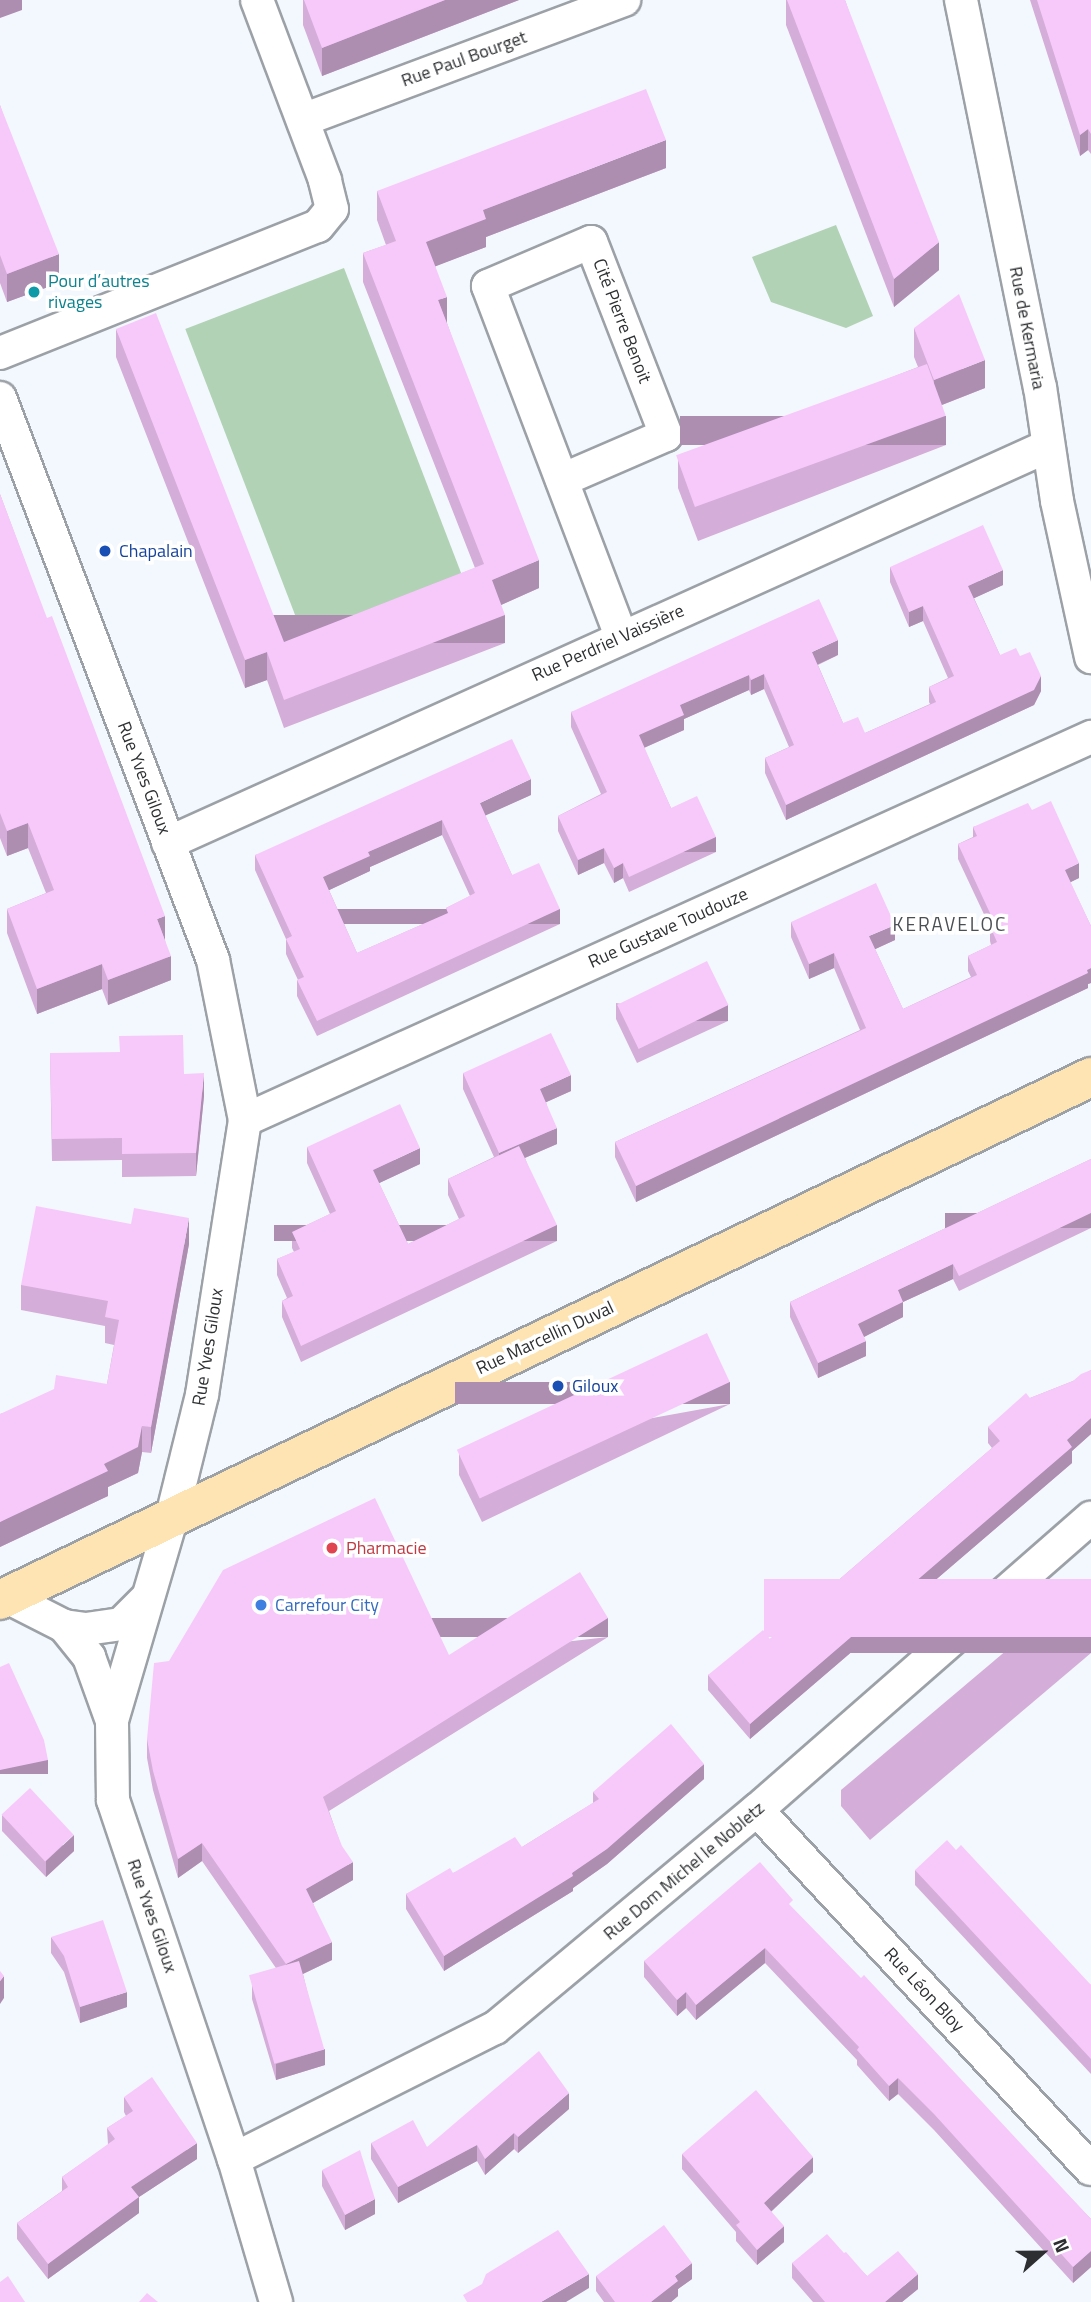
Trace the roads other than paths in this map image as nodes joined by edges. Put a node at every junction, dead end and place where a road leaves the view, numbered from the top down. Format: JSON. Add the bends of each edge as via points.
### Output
{"nodes":[{"id":1,"x":257,"y":0,"type":"edge"},
{"id":2,"x":624,"y":0,"type":"edge"},
{"id":3,"x":961,"y":0,"type":"edge"},
{"id":4,"x":303,"y":120,"type":"junction"},
{"id":5,"x":0,"y":353,"type":"edge"},
{"id":6,"x":0,"y":398,"type":"edge"},
{"id":7,"x":1048,"y":446,"type":"junction"},
{"id":8,"x":562,"y":480,"type":"junction"},
{"id":9,"x":621,"y":636,"type":"junction"},
{"id":10,"x":1091,"y":657,"type":"edge"},
{"id":11,"x":1091,"y":737,"type":"edge"},
{"id":12,"x":168,"y":843,"type":"junction"},
{"id":13,"x":1091,"y":1077,"type":"edge"},
{"id":14,"x":245,"y":1120,"type":"junction"},
{"id":15,"x":1091,"y":1518,"type":"edge"},
{"id":16,"x":171,"y":1520,"type":"junction"},
{"id":17,"x":3,"y":1599,"type":"edge"},
{"id":18,"x":146,"y":1599,"type":"junction"},
{"id":19,"x":64,"y":1626,"type":"junction"},
{"id":20,"x":112,"y":1721,"type":"junction"},
{"id":21,"x":757,"y":1810,"type":"junction"},
{"id":22,"x":234,"y":2159,"type":"junction"},
{"id":23,"x":1091,"y":2169,"type":"edge"},
{"id":24,"x":276,"y":2302,"type":"edge"}],
"edges":[{"from":1,"to":4,"type":"street"},
{"from":2,"to":4,"type":"street","name":"Rue Paul Bourget"},
{"from":3,"to":7,"type":"street","name":"Rue de Kermaria"},
{"from":4,"to":5,"type":"street","via":[[332,209],[318,226]]},
{"from":6,"to":12,"type":"street","name":"Rue Yves Giloux"},
{"from":7,"to":9,"type":"street","name":"Rue Perdriel Vaissière"},
{"from":7,"to":10,"type":"street","name":"Rue de Kermaria"},
{"from":8,"to":8,"type":"street","name":"Cité Pierre Benoit","via":[[488,286],[592,243],[666,435]]},
{"from":8,"to":9,"type":"street","name":"Cité Pierre Benoit"},
{"from":9,"to":12,"type":"street","name":"Rue Perdriel Vaissière"},
{"from":11,"to":14,"type":"street","name":"Rue Gustave Toudouze"},
{"from":12,"to":14,"type":"street","name":"Rue Yves Giloux","via":[[213,960]]},
{"from":13,"to":16,"type":"main road","name":"Rue Marcellin Duval"},
{"from":14,"to":16,"type":"street","name":"Rue Yves Giloux","via":[[202,1395]]},
{"from":15,"to":21,"type":"street","name":"Rue Dom Michel le Nobletz"},
{"from":16,"to":17,"type":"main road","name":"Rue Marcellin Duval"},
{"from":16,"to":18,"type":"street","name":"Rue Yves Giloux"},
{"from":17,"to":19,"type":"street"},
{"from":18,"to":19,"type":"street","via":[[121,1624],[86,1629]]},
{"from":18,"to":20,"type":"street","name":"Rue Yves Giloux"},
{"from":19,"to":20,"type":"street","via":[[89,1657]]},
{"from":20,"to":22,"type":"street","name":"Rue Yves Giloux","via":[[113,1800]]},
{"from":21,"to":22,"type":"street","name":"Rue Dom Michel le Nobletz","via":[[495,2028]]},
{"from":21,"to":23,"type":"street","name":"Rue Léon Bloy"},
{"from":22,"to":24,"type":"street","name":"Rue Yves Giloux"}]}
